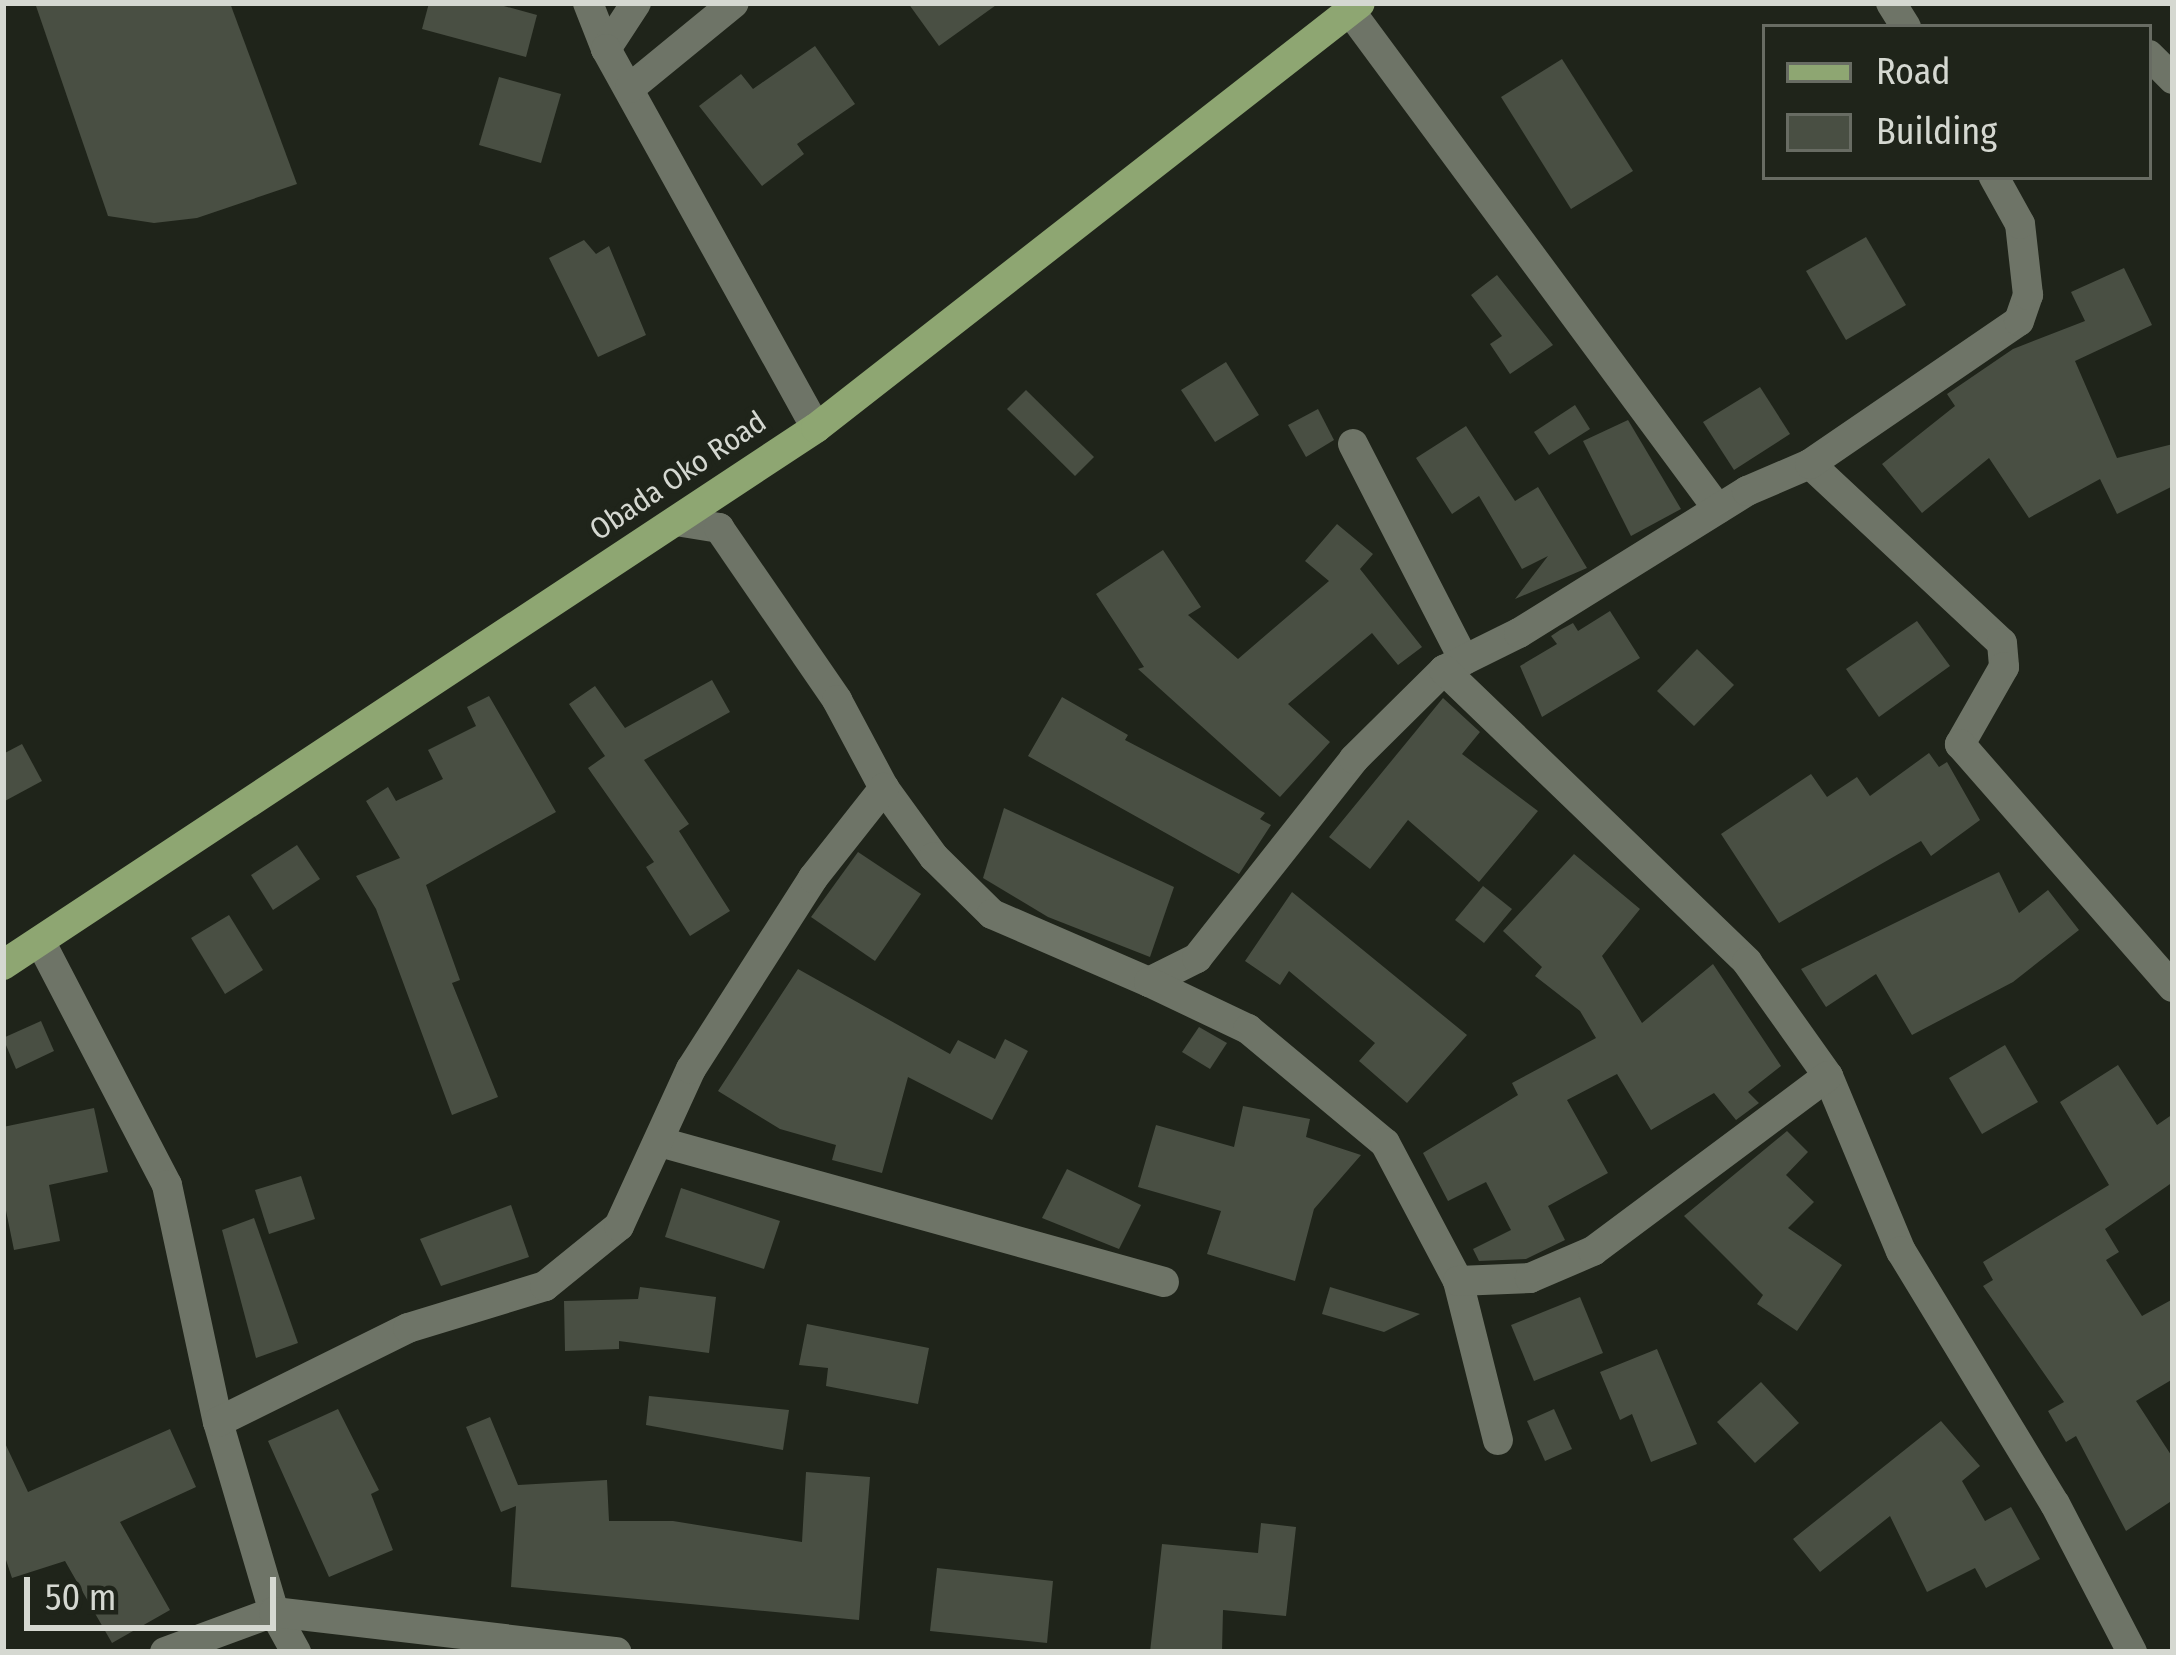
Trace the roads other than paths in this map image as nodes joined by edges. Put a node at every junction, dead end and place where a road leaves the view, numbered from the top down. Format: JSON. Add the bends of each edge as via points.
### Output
{"nodes":[{"id":1,"x":588,"y":3,"type":"edge"},
{"id":2,"x":636,"y":3,"type":"edge"},
{"id":3,"x":734,"y":3,"type":"edge"},
{"id":4,"x":1355,"y":7,"type":"edge"},
{"id":5,"x":606,"y":49,"type":"junction"},
{"id":6,"x":630,"y":88,"type":"junction"},
{"id":7,"x":1996,"y":180,"type":"edge"},
{"id":8,"x":816,"y":428,"type":"junction"},
{"id":9,"x":1353,"y":444,"type":"dead end"},
{"id":10,"x":1810,"y":464,"type":"junction"},
{"id":11,"x":1718,"y":509,"type":"junction"},
{"id":12,"x":676,"y":521,"type":"junction"},
{"id":13,"x":1454,"y":665,"type":"junction"},
{"id":14,"x":884,"y":788,"type":"junction"},
{"id":15,"x":40,"y":941,"type":"junction"},
{"id":16,"x":3,"y":965,"type":"edge"},
{"id":17,"x":1149,"y":982,"type":"junction"},
{"id":18,"x":2173,"y":987,"type":"edge"},
{"id":19,"x":1828,"y":1076,"type":"junction"},
{"id":20,"x":660,"y":1142,"type":"junction"},
{"id":21,"x":1458,"y":1281,"type":"junction"},
{"id":22,"x":1164,"y":1282,"type":"dead end"},
{"id":23,"x":218,"y":1422,"type":"junction"},
{"id":24,"x":1498,"y":1440,"type":"dead end"},
{"id":25,"x":274,"y":1612,"type":"junction"},
{"id":26,"x":165,"y":1652,"type":"edge"},
{"id":27,"x":296,"y":1652,"type":"edge"},
{"id":28,"x":616,"y":1652,"type":"edge"},
{"id":29,"x":2132,"y":1652,"type":"edge"}],
"edges":[{"from":1,"to":5,"type":"street"},
{"from":2,"to":5,"type":"street"},
{"from":3,"to":6,"type":"street"},
{"from":4,"to":8,"type":"main road","name":"Obada Oko Road"},
{"from":4,"to":11,"type":"street"},
{"from":5,"to":6,"type":"street"},
{"from":6,"to":8,"type":"street"},
{"from":7,"to":10,"type":"street","via":[[2020,224],[2028,295],[2019,321]]},
{"from":8,"to":12,"type":"main road","name":"Obada Oko Road"},
{"from":9,"to":13,"type":"street"},
{"from":10,"to":11,"type":"street"},
{"from":10,"to":18,"type":"street","via":[[2002,643],[2004,667],[1960,744]]},
{"from":11,"to":13,"type":"street"},
{"from":12,"to":14,"type":"street","via":[[719,528],[837,700]]},
{"from":12,"to":15,"type":"main road","name":"Obada Oko Road"},
{"from":13,"to":17,"type":"street","via":[[1354,760],[1196,958]]},
{"from":13,"to":19,"type":"street","via":[[1748,962]]},
{"from":14,"to":17,"type":"street","via":[[934,857],[992,914]]},
{"from":14,"to":20,"type":"street","via":[[814,878],[691,1069]]},
{"from":15,"to":16,"type":"main road","name":"Obada Oko Road"},
{"from":15,"to":23,"type":"street","via":[[167,1185]]},
{"from":17,"to":21,"type":"street","via":[[1248,1029],[1385,1143]]},
{"from":19,"to":21,"type":"street","via":[[1593,1251],[1530,1278]]},
{"from":19,"to":29,"type":"street","via":[[1901,1251],[2055,1504]]},
{"from":20,"to":22,"type":"street"},
{"from":20,"to":23,"type":"street","via":[[619,1226],[571,1271],[408,1328]]},
{"from":21,"to":24,"type":"street"},
{"from":23,"to":25,"type":"street"},
{"from":25,"to":26,"type":"street"},
{"from":25,"to":27,"type":"street"},
{"from":25,"to":28,"type":"street"}]}
